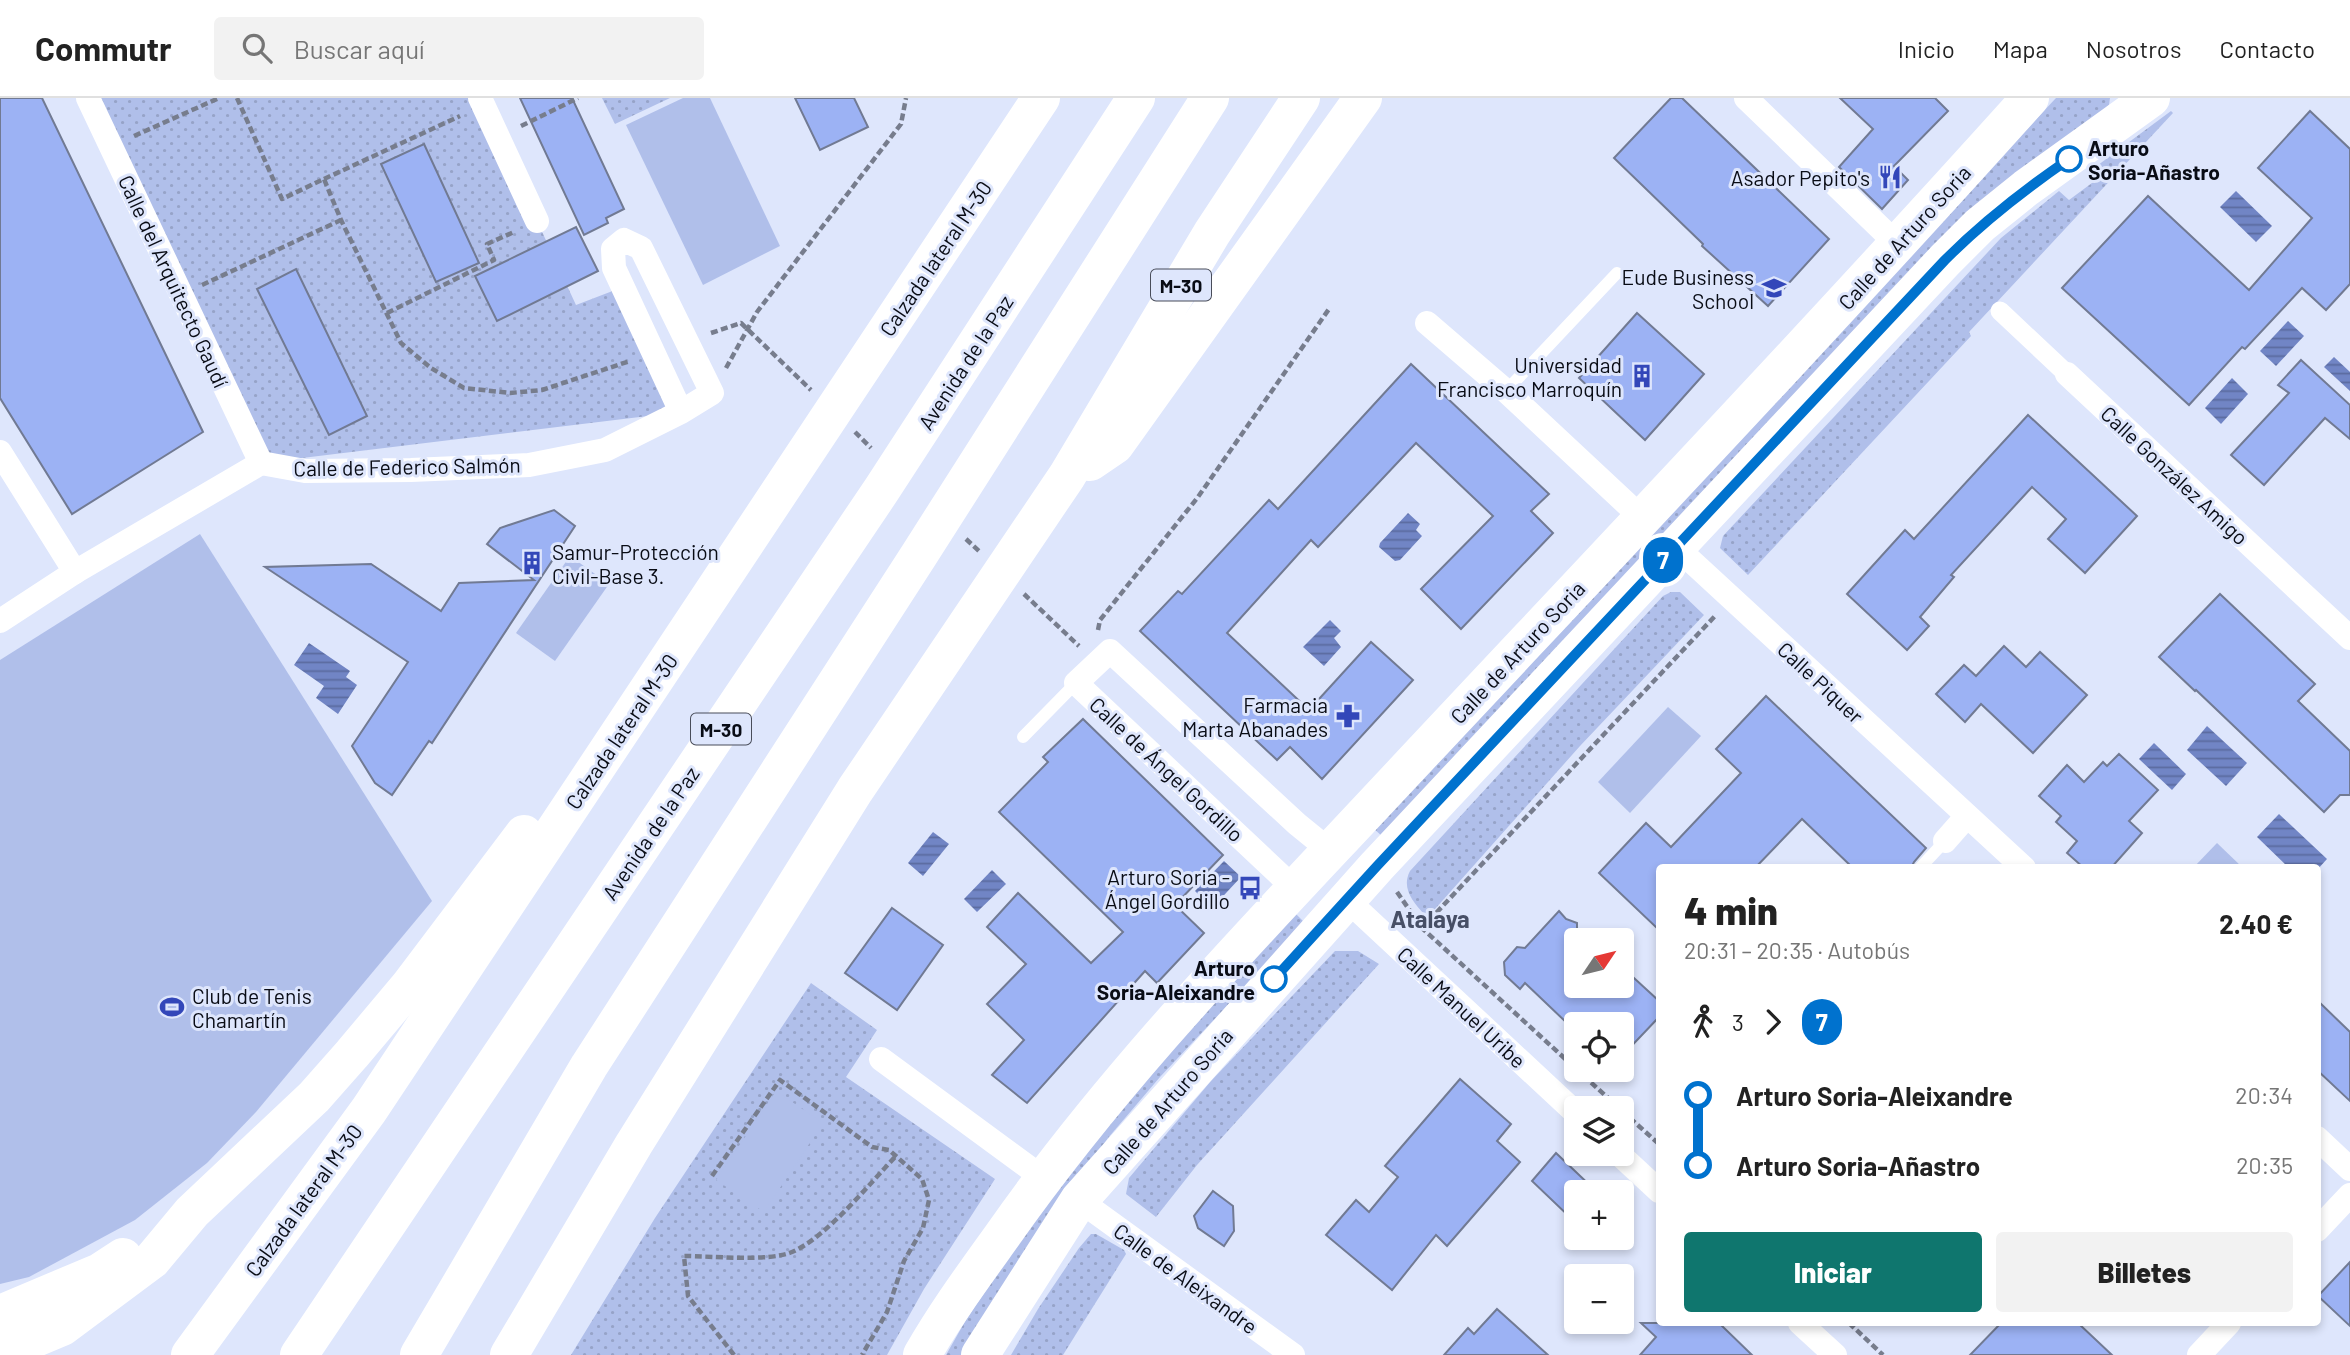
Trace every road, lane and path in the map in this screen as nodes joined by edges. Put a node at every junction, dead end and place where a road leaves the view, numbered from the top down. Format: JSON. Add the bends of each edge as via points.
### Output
{"nodes":[{"id":1,"x":88,"y":98,"type":"edge"},
{"id":2,"x":219,"y":98,"type":"edge"},
{"id":3,"x":236,"y":98,"type":"edge"},
{"id":4,"x":578,"y":98,"type":"edge"},
{"id":5,"x":906,"y":98,"type":"edge"},
{"id":6,"x":1027,"y":98,"type":"edge"},
{"id":7,"x":1041,"y":98,"type":"edge"},
{"id":8,"x":1136,"y":98,"type":"edge"},
{"id":9,"x":1210,"y":98,"type":"edge"},
{"id":10,"x":1301,"y":98,"type":"edge"},
{"id":11,"x":1363,"y":98,"type":"edge"},
{"id":12,"x":1746,"y":98,"type":"edge"},
{"id":13,"x":2030,"y":98,"type":"edge"},
{"id":14,"x":482,"y":102,"type":"edge"},
{"id":15,"x":2133,"y":106,"type":"edge"},
{"id":16,"x":498,"y":137,"type":"junction"},
{"id":17,"x":111,"y":147,"type":"junction"},
{"id":18,"x":324,"y":179,"type":"junction"},
{"id":19,"x":984,"y":185,"type":"junction"},
{"id":20,"x":341,"y":220,"type":"junction"},
{"id":21,"x":537,"y":221,"type":"joint"},
{"id":22,"x":1898,"y":245,"type":"junction"},
{"id":23,"x":1617,"y":273,"type":"dead end"},
{"id":24,"x":181,"y":296,"type":"junction"},
{"id":25,"x":1329,"y":309,"type":"dead end"},
{"id":26,"x":2000,"y":311,"type":"dead end"},
{"id":27,"x":387,"y":313,"type":"junction"},
{"id":28,"x":1427,"y":323,"type":"dead end"},
{"id":29,"x":431,"y":368,"type":"dead end"},
{"id":30,"x":2067,"y":374,"type":"joint"},
{"id":31,"x":1506,"y":391,"type":"junction"},
{"id":32,"x":712,"y":393,"type":"junction"},
{"id":33,"x":681,"y":412,"type":"junction"},
{"id":34,"x":0,"y":452,"type":"edge"},
{"id":35,"x":261,"y":463,"type":"junction"},
{"id":36,"x":1067,"y":476,"type":"junction"},
{"id":37,"x":1642,"y":518,"type":"junction"},
{"id":38,"x":1676,"y":547,"type":"junction"},
{"id":39,"x":75,"y":572,"type":"junction"},
{"id":40,"x":1731,"y":598,"type":"junction"},
{"id":41,"x":0,"y":621,"type":"edge"},
{"id":42,"x":2350,"y":638,"type":"edge"},
{"id":43,"x":1110,"y":651,"type":"junction"},
{"id":44,"x":1076,"y":683,"type":"junction"},
{"id":45,"x":1023,"y":737,"type":"dead end"},
{"id":46,"x":615,"y":739,"type":"junction"},
{"id":47,"x":1968,"y":816,"type":"junction"},
{"id":48,"x":1945,"y":841,"type":"joint"},
{"id":49,"x":1329,"y":850,"type":"junction"},
{"id":50,"x":1924,"y":864,"type":"edge"},
{"id":51,"x":2020,"y":864,"type":"edge"},
{"id":52,"x":1294,"y":888,"type":"junction"},
{"id":53,"x":1346,"y":899,"type":"junction"},
{"id":54,"x":1422,"y":928,"type":"junction"},
{"id":55,"x":1401,"y":950,"type":"junction"},
{"id":56,"x":881,"y":1059,"type":"dead end"},
{"id":57,"x":1607,"y":1096,"type":"edge"},
{"id":58,"x":1564,"y":1102,"type":"edge"},
{"id":59,"x":1634,"y":1121,"type":"edge"},
{"id":60,"x":1656,"y":1141,"type":"edge"},
{"id":61,"x":2321,"y":1142,"type":"edge"},
{"id":62,"x":896,"y":1156,"type":"junction"},
{"id":63,"x":1633,"y":1166,"type":"edge"},
{"id":64,"x":2350,"y":1169,"type":"edge"},
{"id":65,"x":712,"y":1176,"type":"dead end"},
{"id":66,"x":1043,"y":1178,"type":"junction"},
{"id":67,"x":1656,"y":1188,"type":"edge"},
{"id":68,"x":2350,"y":1195,"type":"edge"},
{"id":69,"x":1079,"y":1200,"type":"junction"},
{"id":70,"x":192,"y":1212,"type":"junction"},
{"id":71,"x":2321,"y":1226,"type":"edge"},
{"id":72,"x":0,"y":1314,"type":"edge"},
{"id":73,"x":1803,"y":1326,"type":"edge"},
{"id":74,"x":1852,"y":1326,"type":"edge"},
{"id":75,"x":2226,"y":1326,"type":"edge"},
{"id":76,"x":0,"y":1353,"type":"edge"},
{"id":77,"x":190,"y":1355,"type":"edge"},
{"id":78,"x":299,"y":1355,"type":"edge"},
{"id":79,"x":419,"y":1355,"type":"edge"},
{"id":80,"x":509,"y":1355,"type":"edge"},
{"id":81,"x":734,"y":1355,"type":"edge"},
{"id":82,"x":862,"y":1355,"type":"edge"},
{"id":83,"x":922,"y":1355,"type":"edge"},
{"id":84,"x":980,"y":1355,"type":"edge"},
{"id":85,"x":1293,"y":1355,"type":"edge"},
{"id":86,"x":1835,"y":1355,"type":"edge"},
{"id":87,"x":1883,"y":1355,"type":"edge"},
{"id":88,"x":2199,"y":1355,"type":"edge"}],
"edges":[{"from":1,"to":17,"type":"street","name":"Calle del Arquitecto Gaudí"},
{"from":2,"to":17,"type":"path"},
{"from":3,"to":18,"type":"path","via":[[282,199]]},
{"from":4,"to":16,"type":"path"},
{"from":5,"to":32,"type":"path","via":[[901,124],[757,312]]},
{"from":6,"to":19,"type":"main road"},
{"from":7,"to":19,"type":"main road","name":"Calzada lateral M-30"},
{"from":8,"to":78,"type":"main road","name":"Avenida de la Paz","number":"M-30","via":[[882,489]]},
{"from":9,"to":79,"type":"main road","via":[[589,1066]]},
{"from":10,"to":36,"type":"main road","number":"M-30","via":[[1212,233]]},
{"from":11,"to":36,"type":"main road","via":[[1115,445]]},
{"from":12,"to":22,"type":"street"},
{"from":13,"to":22,"type":"main road","name":"Calle de Arturo Soria"},
{"from":14,"to":16,"type":"street"},
{"from":14,"to":18,"type":"path"},
{"from":15,"to":38,"type":"main road","name":"Calle de Arturo Soria","via":[[1980,225]]},
{"from":16,"to":21,"type":"street"},
{"from":17,"to":24,"type":"street","name":"Calle del Arquitecto Gaudí"},
{"from":18,"to":20,"type":"path"},
{"from":19,"to":46,"type":"main road","name":"Calzada lateral M-30"},
{"from":20,"to":24,"type":"path"},
{"from":20,"to":27,"type":"path"},
{"from":21,"to":27,"type":"path","via":[[487,244],[494,260]]},
{"from":22,"to":37,"type":"main road","name":"Calle de Arturo Soria"},
{"from":23,"to":31,"type":"lane"},
{"from":24,"to":35,"type":"street","name":"Calle del Arquitecto Gaudí"},
{"from":25,"to":43,"type":"path","via":[[1198,497],[1100,620],[1097,632]]},
{"from":26,"to":30,"type":"street","name":"Calle González Amigo"},
{"from":27,"to":29,"type":"path","via":[[401,343]]},
{"from":28,"to":31,"type":"street"},
{"from":30,"to":42,"type":"street","name":"Calle González Amigo"},
{"from":31,"to":37,"type":"street"},
{"from":32,"to":33,"type":"street","name":"Calle de Federico Salmón"},
{"from":32,"to":33,"type":"street","via":[[641,248],[624,240],[613,249],[614,268]]},
{"from":33,"to":35,"type":"street","name":"Calle de Federico Salmón","via":[[605,450],[529,465],[305,471]]},
{"from":34,"to":39,"type":"street"},
{"from":35,"to":39,"type":"street"},
{"from":36,"to":80,"type":"main road","number":"M-30","via":[[855,790],[634,1143]]},
{"from":37,"to":49,"type":"main road","name":"Calle de Arturo Soria"},
{"from":38,"to":40,"type":"street","name":"Calle Piquer"},
{"from":38,"to":53,"type":"main road","name":"Calle de Arturo Soria"},
{"from":39,"to":41,"type":"street"},
{"from":40,"to":47,"type":"street","name":"Calle Piquer"},
{"from":40,"to":54,"type":"path"},
{"from":43,"to":44,"type":"street","name":"Calle de Ángel Gordillo"},
{"from":43,"to":49,"type":"street"},
{"from":44,"to":45,"type":"lane"},
{"from":44,"to":52,"type":"street","name":"Calle de Ángel Gordillo"},
{"from":46,"to":70,"type":"main road","via":[[540,812],[410,985],[321,1088]]},
{"from":46,"to":77,"type":"main road","name":"Calzada lateral M-30","via":[[369,1110]]},
{"from":47,"to":48,"type":"street"},
{"from":47,"to":51,"type":"street","name":"Calle Piquer"},
{"from":48,"to":50,"type":"lane"},
{"from":49,"to":52,"type":"main road","name":"Calle de Arturo Soria"},
{"from":52,"to":66,"type":"main road","name":"Calle de Arturo Soria","via":[[1168,1025]]},
{"from":53,"to":55,"type":"street","name":"Calle Manuel Uribe"},
{"from":53,"to":69,"type":"main road","name":"Calle de Arturo Soria"},
{"from":54,"to":55,"type":"path"},
{"from":54,"to":57,"type":"path"},
{"from":55,"to":58,"type":"street","name":"Calle Manuel Uribe"},
{"from":56,"to":66,"type":"street"},
{"from":59,"to":60,"type":"path"},
{"from":61,"to":64,"type":"street"},
{"from":62,"to":65,"type":"path","via":[[872,1146],[780,1080]]},
{"from":62,"to":81,"type":"path","via":[[821,1233],[792,1252],[684,1256],[688,1296]]},
{"from":62,"to":82,"type":"path","via":[[922,1179],[929,1200],[923,1228],[904,1261],[887,1312]]},
{"from":63,"to":67,"type":"street"},
{"from":66,"to":83,"type":"main road","name":"Calle de Arturo Soria"},
{"from":68,"to":71,"type":"street"},
{"from":69,"to":84,"type":"main road","name":"Calle de Arturo Soria"},
{"from":69,"to":85,"type":"street","name":"Calle de Aleixandre"},
{"from":70,"to":72,"type":"main road","via":[[100,1272]]},
{"from":70,"to":76,"type":"main road","via":[[152,1259],[62,1327]]},
{"from":73,"to":86,"type":"street"},
{"from":74,"to":87,"type":"path"},
{"from":75,"to":88,"type":"street"}]}
